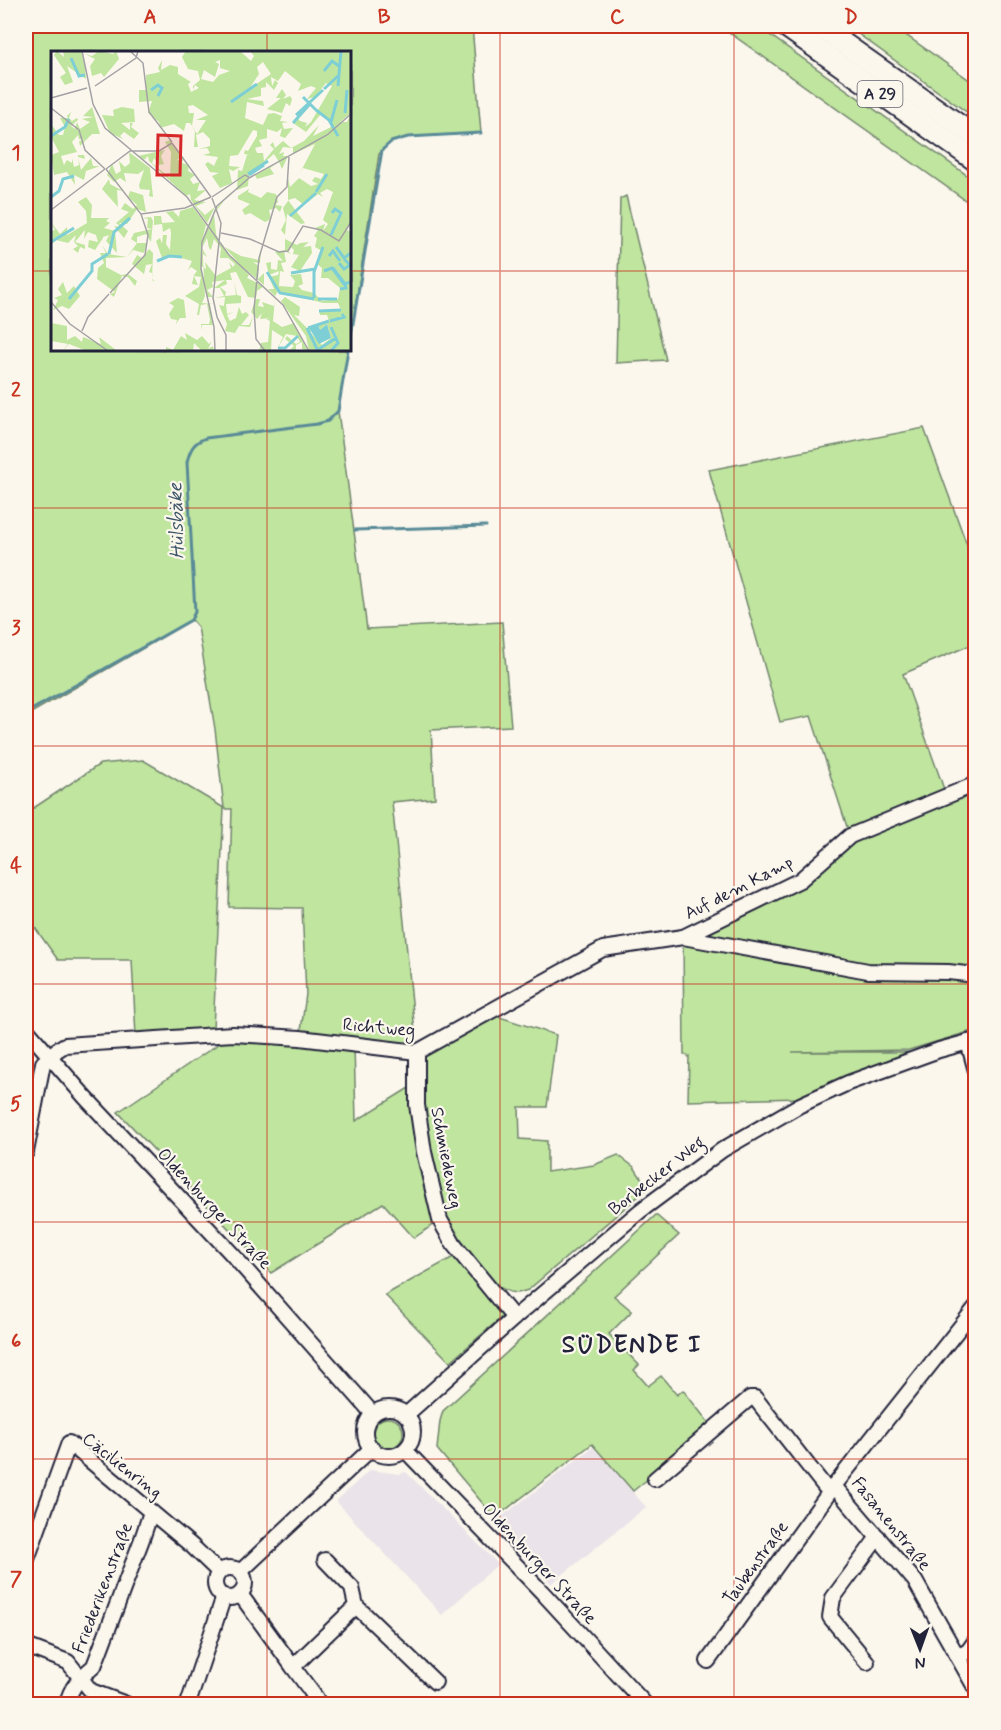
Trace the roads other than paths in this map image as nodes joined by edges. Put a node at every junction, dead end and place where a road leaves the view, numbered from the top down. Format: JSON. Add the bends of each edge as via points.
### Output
{"nodes":[{"id":1,"x":785,"y":26,"type":"edge"},
{"id":2,"x":819,"y":26,"type":"edge"},
{"id":3,"x":975,"y":137,"type":"edge"},
{"id":4,"x":975,"y":161,"type":"edge"},
{"id":5,"x":975,"y":784,"type":"edge"},
{"id":6,"x":683,"y":937,"type":"junction"},
{"id":7,"x":975,"y":975,"type":"edge"},
{"id":8,"x":26,"y":1029,"type":"edge"},
{"id":9,"x":972,"y":1041,"type":"edge"},
{"id":10,"x":417,"y":1052,"type":"junction"},
{"id":11,"x":50,"y":1056,"type":"junction"},
{"id":12,"x":975,"y":1071,"type":"edge"},
{"id":13,"x":26,"y":1152,"type":"edge"},
{"id":14,"x":975,"y":1307,"type":"edge"},
{"id":15,"x":514,"y":1318,"type":"junction"},
{"id":16,"x":373,"y":1414,"type":"junction"},
{"id":17,"x":406,"y":1415,"type":"junction"},
{"id":18,"x":372,"y":1448,"type":"junction"},
{"id":19,"x":405,"y":1450,"type":"junction"},
{"id":20,"x":655,"y":1479,"type":"dead end"},
{"id":21,"x":832,"y":1489,"type":"junction"},
{"id":22,"x":151,"y":1512,"type":"junction"},
{"id":23,"x":878,"y":1537,"type":"junction"},
{"id":24,"x":325,"y":1560,"type":"dead end"},
{"id":25,"x":26,"y":1562,"type":"edge"},
{"id":26,"x":219,"y":1572,"type":"junction"},
{"id":27,"x":240,"y":1572,"type":"junction"},
{"id":28,"x":240,"y":1594,"type":"junction"},
{"id":29,"x":224,"y":1596,"type":"junction"},
{"id":30,"x":356,"y":1606,"type":"junction"},
{"id":31,"x":975,"y":1640,"type":"edge"},
{"id":32,"x":26,"y":1646,"type":"edge"},
{"id":33,"x":958,"y":1657,"type":"junction"},
{"id":34,"x":708,"y":1661,"type":"dead end"},
{"id":35,"x":867,"y":1662,"type":"dead end"},
{"id":36,"x":293,"y":1667,"type":"junction"},
{"id":37,"x":80,"y":1678,"type":"junction"},
{"id":38,"x":435,"y":1682,"type":"dead end"},
{"id":39,"x":975,"y":1689,"type":"edge"},
{"id":40,"x":67,"y":1704,"type":"edge"},
{"id":41,"x":126,"y":1704,"type":"edge"},
{"id":42,"x":188,"y":1704,"type":"edge"},
{"id":43,"x":309,"y":1704,"type":"edge"},
{"id":44,"x":645,"y":1704,"type":"edge"}],
"edges":[{"from":1,"to":4,"type":"highway","number":"A 29"},
{"from":2,"to":3,"type":"highway","number":"A 29"},
{"from":5,"to":6,"type":"street","name":"Auf dem Kamp","via":[[850,836],[800,880]]},
{"from":6,"to":7,"type":"street","name":"Auf dem Kamp","via":[[868,971]]},
{"from":6,"to":10,"type":"street","name":"Richtweg","via":[[603,948]]},
{"from":8,"to":11,"type":"street","name":"Oldenburger Straße"},
{"from":9,"to":12,"type":"street"},
{"from":9,"to":15,"type":"street","name":"Borbecker Weg","via":[[848,1083],[800,1105],[722,1150],[655,1198]]},
{"from":10,"to":11,"type":"street","name":"Richtweg","via":[[233,1034],[65,1045]]},
{"from":10,"to":15,"type":"street","name":"Schmiedeweg","via":[[417,1105],[440,1220],[454,1245]]},
{"from":11,"to":13,"type":"street","via":[[42,1063]]},
{"from":11,"to":16,"type":"street","name":"Oldenburger Straße"},
{"from":14,"to":21,"type":"street","name":"Fasanenstraße"},
{"from":15,"to":17,"type":"street","name":"Borbecker Weg"},
{"from":16,"to":17,"type":"street","via":[[392,1408]]},
{"from":16,"to":18,"type":"street","via":[[365,1431]]},
{"from":17,"to":19,"type":"street","via":[[413,1429]]},
{"from":18,"to":19,"type":"street","via":[[391,1456]]},
{"from":18,"to":27,"type":"street"},
{"from":19,"to":44,"type":"street","name":"Oldenburger Straße"},
{"from":20,"to":21,"type":"street","via":[[722,1420],[755,1398],[825,1487]]},
{"from":21,"to":23,"type":"street","name":"Fasanenstraße"},
{"from":21,"to":34,"type":"street","name":"Taubenstraße"},
{"from":22,"to":25,"type":"street","name":"Cäcilienring","via":[[69,1443]]},
{"from":22,"to":26,"type":"street","name":"Cäcilienring"},
{"from":22,"to":37,"type":"street","name":"Friederikenstraße","via":[[94,1666]]},
{"from":23,"to":33,"type":"street","name":"Fasanenstraße","via":[[915,1581]]},
{"from":23,"to":35,"type":"street","via":[[833,1598],[830,1617]]},
{"from":24,"to":30,"type":"street","via":[[352,1588]]},
{"from":26,"to":27,"type":"street","via":[[230,1568]]},
{"from":26,"to":29,"type":"street","via":[[215,1586]]},
{"from":27,"to":28,"type":"street","via":[[245,1583]]},
{"from":28,"to":29,"type":"street"},
{"from":28,"to":36,"type":"street"},
{"from":29,"to":42,"type":"street"},
{"from":30,"to":36,"type":"street"},
{"from":30,"to":38,"type":"street"},
{"from":31,"to":33,"type":"street"},
{"from":32,"to":37,"type":"street","via":[[68,1662]]},
{"from":33,"to":39,"type":"street","name":"Fasanenstraße"},
{"from":36,"to":43,"type":"street","via":[[316,1698]]},
{"from":37,"to":40,"type":"street","name":"Friederikenstraße","via":[[69,1692]]},
{"from":37,"to":41,"type":"street","via":[[91,1691]]}]}
